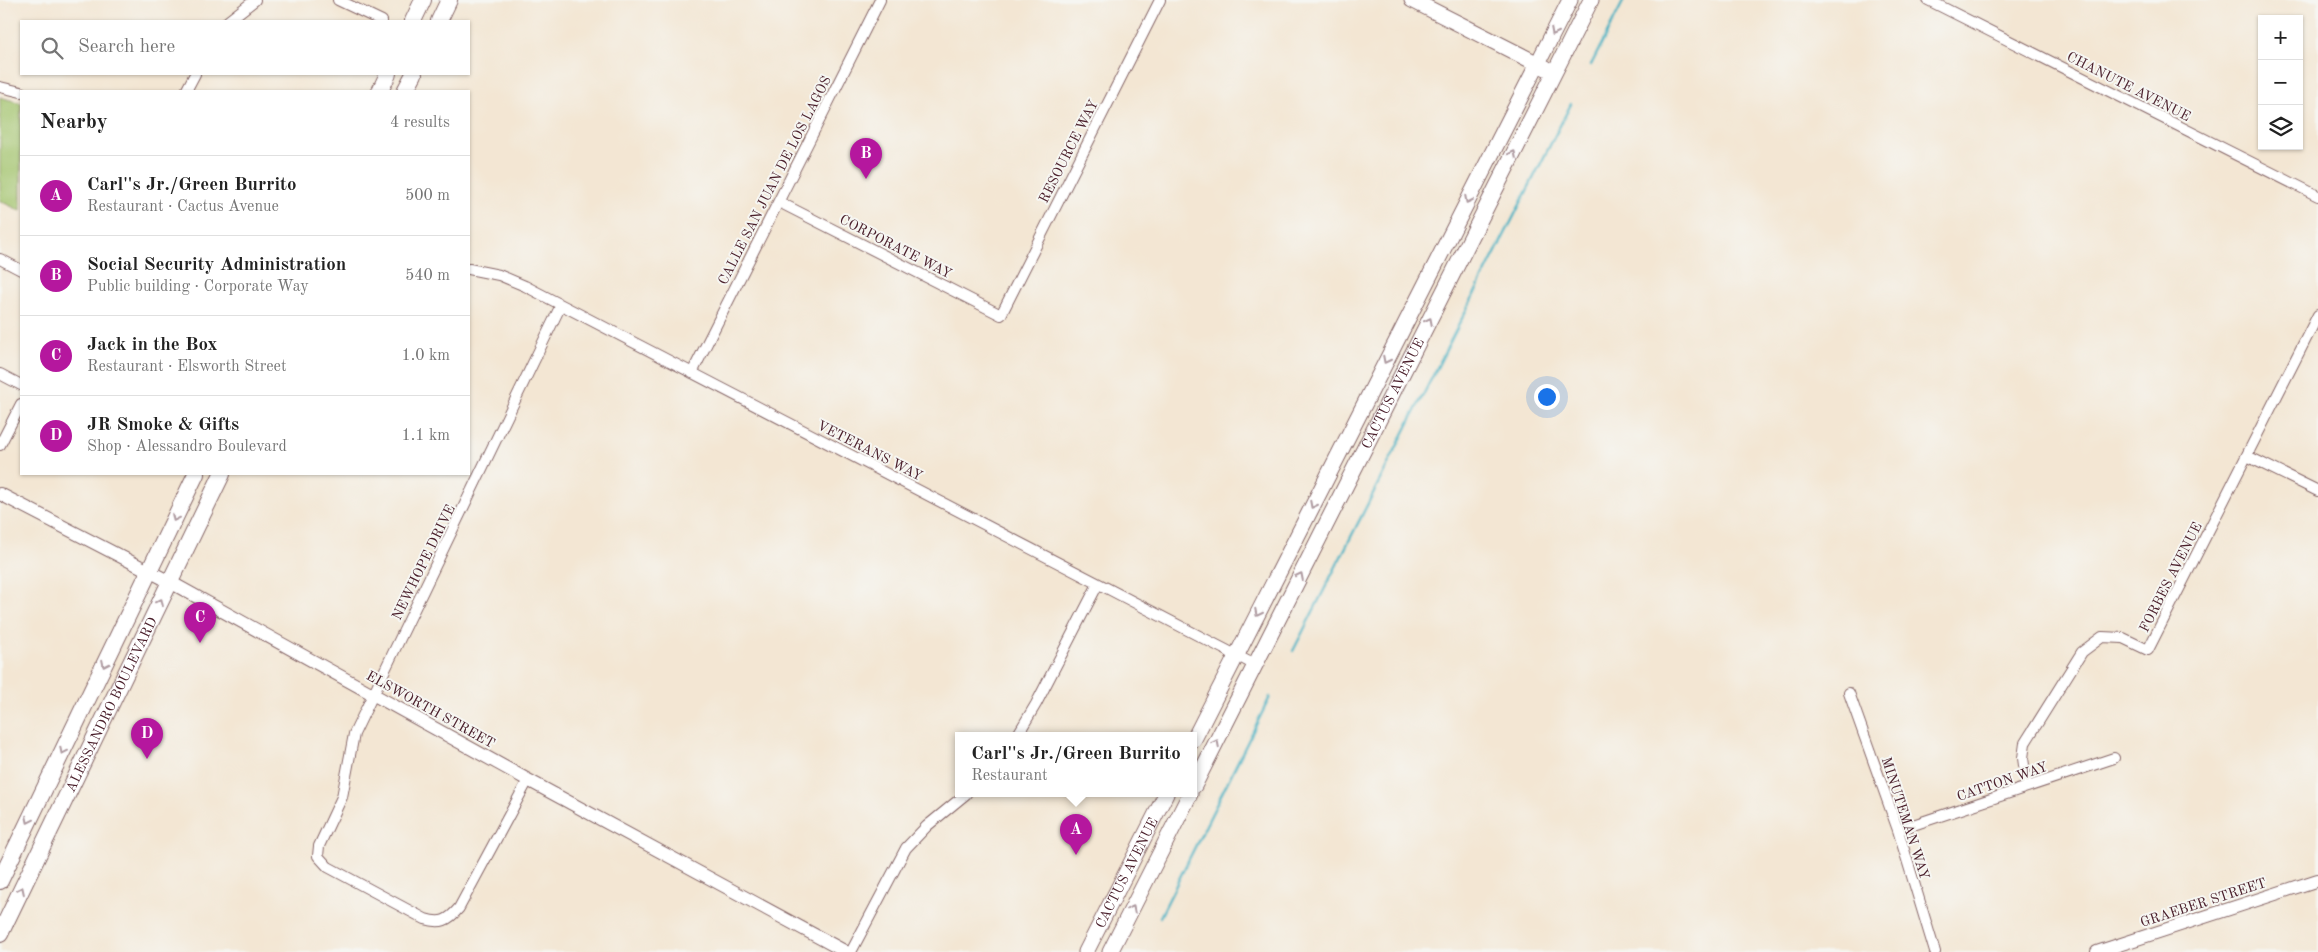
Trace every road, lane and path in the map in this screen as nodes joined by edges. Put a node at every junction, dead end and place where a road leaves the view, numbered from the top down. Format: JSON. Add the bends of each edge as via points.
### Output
{"nodes":[{"id":1,"x":255,"y":0,"type":"edge"},
{"id":2,"x":338,"y":0,"type":"edge"},
{"id":3,"x":424,"y":0,"type":"edge"},
{"id":4,"x":449,"y":0,"type":"edge"},
{"id":5,"x":880,"y":0,"type":"edge"},
{"id":6,"x":1160,"y":0,"type":"edge"},
{"id":7,"x":1412,"y":0,"type":"edge"},
{"id":8,"x":1570,"y":0,"type":"edge"},
{"id":9,"x":1591,"y":0,"type":"edge"},
{"id":10,"x":1928,"y":0,"type":"edge"},
{"id":11,"x":229,"y":20,"type":"edge"},
{"id":12,"x":380,"y":20,"type":"edge"},
{"id":13,"x":414,"y":20,"type":"edge"},
{"id":14,"x":439,"y":20,"type":"edge"},
{"id":15,"x":1537,"y":64,"type":"junction"},
{"id":16,"x":1554,"y":72,"type":"junction"},
{"id":17,"x":194,"y":75,"type":"edge"},
{"id":18,"x":388,"y":75,"type":"edge"},
{"id":19,"x":413,"y":75,"type":"edge"},
{"id":20,"x":0,"y":87,"type":"edge"},
{"id":21,"x":187,"y":90,"type":"edge"},
{"id":22,"x":380,"y":90,"type":"edge"},
{"id":23,"x":406,"y":90,"type":"edge"},
{"id":24,"x":20,"y":92,"type":"edge"},
{"id":25,"x":2318,"y":196,"type":"edge"},
{"id":26,"x":779,"y":202,"type":"junction"},
{"id":27,"x":0,"y":259,"type":"edge"},
{"id":28,"x":20,"y":269,"type":"edge"},
{"id":29,"x":470,"y":269,"type":"edge"},
{"id":30,"x":561,"y":305,"type":"junction"},
{"id":31,"x":1001,"y":315,"type":"joint"},
{"id":32,"x":2318,"y":315,"type":"edge"},
{"id":33,"x":692,"y":373,"type":"junction"},
{"id":34,"x":0,"y":374,"type":"edge"},
{"id":35,"x":20,"y":384,"type":"edge"},
{"id":36,"x":20,"y":406,"type":"edge"},
{"id":37,"x":0,"y":445,"type":"edge"},
{"id":38,"x":2247,"y":456,"type":"junction"},
{"id":39,"x":196,"y":475,"type":"edge"},
{"id":40,"x":220,"y":475,"type":"edge"},
{"id":41,"x":2318,"y":491,"type":"edge"},
{"id":42,"x":0,"y":494,"type":"edge"},
{"id":43,"x":149,"y":571,"type":"junction"},
{"id":44,"x":170,"y":582,"type":"junction"},
{"id":45,"x":1098,"y":584,"type":"junction"},
{"id":46,"x":1236,"y":655,"type":"junction"},
{"id":47,"x":1255,"y":665,"type":"junction"},
{"id":48,"x":1849,"y":693,"type":"dead end"},
{"id":49,"x":374,"y":695,"type":"junction"},
{"id":50,"x":1019,"y":732,"type":"edge"},
{"id":51,"x":1197,"y":733,"type":"edge"},
{"id":52,"x":2114,"y":758,"type":"dead end"},
{"id":53,"x":51,"y":776,"type":"junction"},
{"id":54,"x":528,"y":780,"type":"junction"},
{"id":55,"x":1197,"y":780,"type":"edge"},
{"id":56,"x":71,"y":786,"type":"junction"},
{"id":57,"x":2028,"y":787,"type":"junction"},
{"id":58,"x":962,"y":797,"type":"edge"},
{"id":59,"x":1164,"y":797,"type":"edge"},
{"id":60,"x":1188,"y":797,"type":"edge"},
{"id":61,"x":1898,"y":830,"type":"junction"},
{"id":62,"x":2318,"y":880,"type":"edge"},
{"id":63,"x":0,"y":881,"type":"edge"},
{"id":64,"x":0,"y":934,"type":"edge"},
{"id":65,"x":846,"y":952,"type":"edge"},
{"id":66,"x":852,"y":952,"type":"edge"},
{"id":67,"x":1086,"y":952,"type":"edge"},
{"id":68,"x":1110,"y":952,"type":"edge"},
{"id":69,"x":1935,"y":952,"type":"edge"},
{"id":70,"x":2097,"y":952,"type":"edge"}],
"edges":[{"from":1,"to":11,"type":"street"},
{"from":2,"to":12,"type":"street"},
{"from":3,"to":13,"type":"main road"},
{"from":4,"to":14,"type":"main road"},
{"from":5,"to":26,"type":"street","name":"CALLE SAN JUAN DE LOS LAGOS"},
{"from":6,"to":31,"type":"street","name":"RESOURCE WAY"},
{"from":7,"to":15,"type":"main road"},
{"from":8,"to":15,"type":"main road","name":"CACTUS AVENUE","one_way":true},
{"from":9,"to":16,"type":"main road","name":"CACTUS AVENUE"},
{"from":10,"to":25,"type":"street","name":"CHANUTE AVENUE"},
{"from":15,"to":16,"type":"main road"},
{"from":15,"to":46,"type":"main road","name":"CACTUS AVENUE","one_way":true},
{"from":47,"to":16,"type":"main road","name":"CACTUS AVENUE","one_way":true},
{"from":17,"to":21,"type":"street"},
{"from":18,"to":22,"type":"main road"},
{"from":19,"to":23,"type":"main road"},
{"from":20,"to":24,"type":"street"},
{"from":26,"to":31,"type":"street","name":"CORPORATE WAY"},
{"from":26,"to":33,"type":"street","name":"CALLE SAN JUAN DE LOS LAGOS"},
{"from":27,"to":28,"type":"street"},
{"from":29,"to":30,"type":"street","name":"VETERANS WAY","via":[[499,275]]},
{"from":30,"to":33,"type":"street","name":"VETERANS WAY"},
{"from":30,"to":49,"type":"street","name":"NEWHOPE DRIVE"},
{"from":32,"to":38,"type":"street","name":"FORBES AVENUE"},
{"from":33,"to":45,"type":"street","name":"VETERANS WAY"},
{"from":34,"to":35,"type":"street"},
{"from":36,"to":37,"type":"street"},
{"from":38,"to":41,"type":"street"},
{"from":38,"to":57,"type":"street","name":"FORBES AVENUE","via":[[2148,650],[2123,638],[2102,637],[2082,652],[2025,743],[2023,758]]},
{"from":39,"to":43,"type":"main road","name":"ALESSANDRO BOULEVARD","one_way":true},
{"from":40,"to":44,"type":"main road","name":"ALESSANDRO BOULEVARD"},
{"from":42,"to":43,"type":"street","name":"ELSWORTH STREET"},
{"from":43,"to":44,"type":"street","name":"ELSWORTH STREET"},
{"from":43,"to":53,"type":"main road","name":"ALESSANDRO BOULEVARD","one_way":true},
{"from":44,"to":49,"type":"street","name":"ELSWORTH STREET"},
{"from":56,"to":44,"type":"main road","name":"ALESSANDRO BOULEVARD","one_way":true},
{"from":45,"to":46,"type":"street","name":"VETERANS WAY"},
{"from":45,"to":50,"type":"street"},
{"from":46,"to":47,"type":"street","name":"VETERANS WAY"},
{"from":46,"to":51,"type":"main road","name":"CACTUS AVENUE"},
{"from":55,"to":47,"type":"main road","name":"CACTUS AVENUE","one_way":true},
{"from":48,"to":61,"type":"street","name":"MINUTEMAN WAY"},
{"from":49,"to":54,"type":"street","name":"ELSWORTH STREET"},
{"from":49,"to":54,"type":"street","name":"NEWHOPE DRIVE","via":[[354,734],[342,797],[319,846],[318,856],[336,871],[425,920],[448,920],[459,908]]},
{"from":52,"to":57,"type":"street","name":"CATTON WAY"},
{"from":53,"to":56,"type":"main road"},
{"from":53,"to":63,"type":"main road","name":"ALESSANDRO BOULEVARD","one_way":true},
{"from":54,"to":65,"type":"street","name":"ELSWORTH STREET"},
{"from":64,"to":56,"type":"main road","name":"ALESSANDRO BOULEVARD","one_way":true},
{"from":57,"to":61,"type":"street","name":"CATTON WAY"},
{"from":58,"to":66,"type":"street","via":[[906,848]]},
{"from":59,"to":67,"type":"main road","name":"CACTUS AVENUE"},
{"from":68,"to":60,"type":"main road","name":"CACTUS AVENUE","one_way":true},
{"from":61,"to":69,"type":"street","name":"MINUTEMAN WAY"},
{"from":62,"to":70,"type":"street","name":"GRAEBER STREET"}]}
